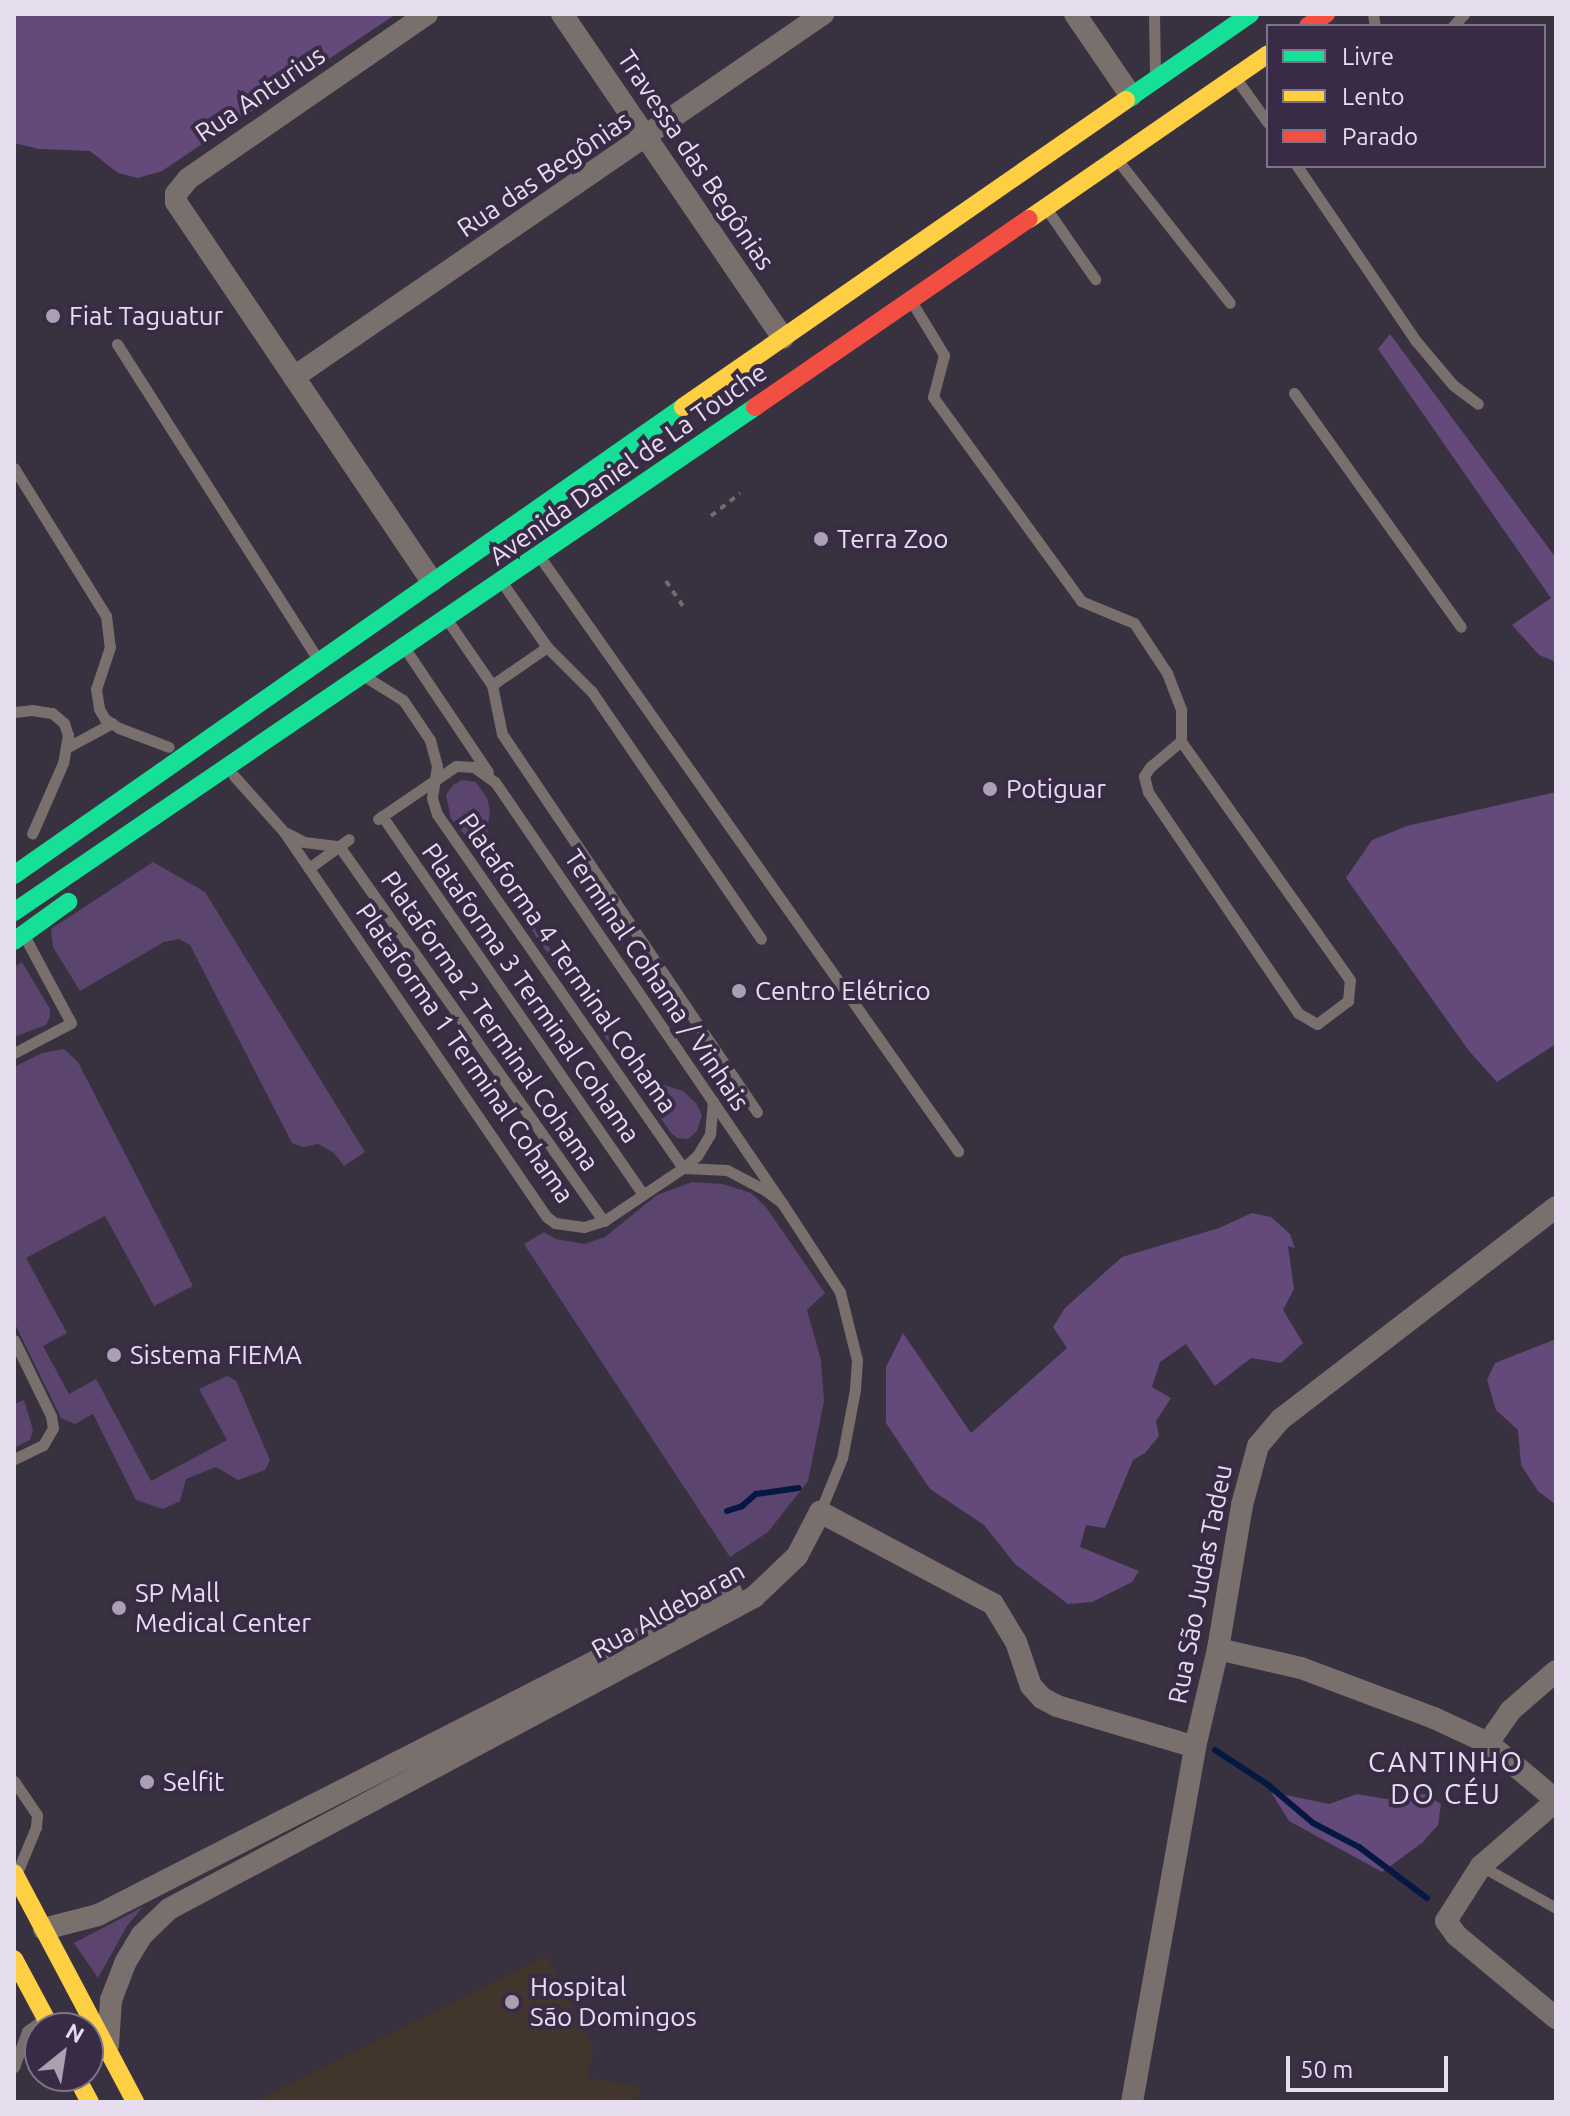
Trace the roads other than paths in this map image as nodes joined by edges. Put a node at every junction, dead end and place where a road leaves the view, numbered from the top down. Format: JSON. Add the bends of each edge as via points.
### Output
{"nodes":[{"id":1,"x":427,"y":14,"type":"edge"},
{"id":2,"x":562,"y":14,"type":"edge"},
{"id":3,"x":823,"y":14,"type":"edge"},
{"id":4,"x":1075,"y":14,"type":"edge"},
{"id":5,"x":1154,"y":14,"type":"edge"},
{"id":6,"x":1250,"y":14,"type":"edge"},
{"id":7,"x":1266,"y":55,"type":"edge"},
{"id":8,"x":1234,"y":77,"type":"junction"},
{"id":9,"x":1155,"y":79,"type":"junction"},
{"id":10,"x":1131,"y":96,"type":"junction"},
{"id":11,"x":1266,"y":120,"type":"edge"},
{"id":12,"x":647,"y":138,"type":"junction"},
{"id":13,"x":1116,"y":158,"type":"junction"},
{"id":14,"x":1298,"y":168,"type":"edge"},
{"id":15,"x":1045,"y":207,"type":"junction"},
{"id":16,"x":1095,"y":279,"type":"dead end"},
{"id":17,"x":911,"y":300,"type":"junction"},
{"id":18,"x":1230,"y":303,"type":"dead end"},
{"id":19,"x":783,"y":338,"type":"junction"},
{"id":20,"x":117,"y":344,"type":"dead end"},
{"id":21,"x":294,"y":377,"type":"junction"},
{"id":22,"x":1294,"y":393,"type":"dead end"},
{"id":23,"x":1478,"y":404,"type":"dead end"},
{"id":24,"x":14,"y":468,"type":"edge"},
{"id":25,"x":539,"y":556,"type":"junction"},
{"id":26,"x":432,"y":581,"type":"junction"},
{"id":27,"x":502,"y":582,"type":"junction"},
{"id":28,"x":447,"y":620,"type":"junction"},
{"id":29,"x":1461,"y":627,"type":"dead end"},
{"id":30,"x":547,"y":647,"type":"junction"},
{"id":31,"x":405,"y":649,"type":"junction"},
{"id":32,"x":318,"y":660,"type":"junction"},
{"id":33,"x":295,"y":676,"type":"junction"},
{"id":34,"x":365,"y":676,"type":"junction"},
{"id":35,"x":492,"y":685,"type":"junction"},
{"id":36,"x":14,"y":712,"type":"edge"},
{"id":37,"x":112,"y":723,"type":"junction"},
{"id":38,"x":294,"y":723,"type":"junction"},
{"id":39,"x":1181,"y":741,"type":"junction"},
{"id":40,"x":68,"y":747,"type":"junction"},
{"id":41,"x":169,"y":747,"type":"junction"},
{"id":42,"x":234,"y":776,"type":"junction"},
{"id":43,"x":120,"y":777,"type":"dead end"},
{"id":44,"x":436,"y":778,"type":"junction"},
{"id":45,"x":495,"y":782,"type":"junction"},
{"id":46,"x":58,"y":817,"type":"dead end"},
{"id":47,"x":284,"y":832,"type":"junction"},
{"id":48,"x":32,"y":834,"type":"junction"},
{"id":49,"x":158,"y":837,"type":"dead end"},
{"id":50,"x":344,"y":843,"type":"junction"},
{"id":51,"x":14,"y":846,"type":"edge"},
{"id":52,"x":309,"y":868,"type":"junction"},
{"id":53,"x":14,"y":875,"type":"edge"},
{"id":54,"x":85,"y":890,"type":"dead end"},
{"id":55,"x":14,"y":912,"type":"edge"},
{"id":56,"x":19,"y":937,"type":"edge"},
{"id":57,"x":761,"y":939,"type":"dead end"},
{"id":58,"x":14,"y":1053,"type":"edge"},
{"id":59,"x":713,"y":1101,"type":"junction"},
{"id":60,"x":757,"y":1112,"type":"dead end"},
{"id":61,"x":958,"y":1151,"type":"dead end"},
{"id":62,"x":683,"y":1168,"type":"junction"},
{"id":63,"x":643,"y":1194,"type":"junction"},
{"id":64,"x":782,"y":1203,"type":"junction"},
{"id":65,"x":1553,"y":1209,"type":"edge"},
{"id":66,"x":604,"y":1221,"type":"junction"},
{"id":67,"x":14,"y":1340,"type":"edge"},
{"id":68,"x":14,"y":1459,"type":"edge"},
{"id":69,"x":820,"y":1512,"type":"junction"},
{"id":70,"x":1218,"y":1649,"type":"junction"},
{"id":71,"x":1556,"y":1671,"type":"edge"},
{"id":72,"x":1488,"y":1743,"type":"junction"},
{"id":73,"x":1195,"y":1747,"type":"junction"},
{"id":74,"x":14,"y":1781,"type":"edge"},
{"id":75,"x":1556,"y":1801,"type":"edge"},
{"id":76,"x":16,"y":1866,"type":"edge"},
{"id":77,"x":1481,"y":1866,"type":"junction"},
{"id":78,"x":1556,"y":1908,"type":"edge"},
{"id":79,"x":44,"y":1929,"type":"junction"},
{"id":80,"x":14,"y":1959,"type":"edge"},
{"id":81,"x":42,"y":2012,"type":"edge"},
{"id":82,"x":1556,"y":2018,"type":"edge"},
{"id":83,"x":24,"y":2039,"type":"edge"},
{"id":84,"x":108,"y":2050,"type":"junction"},
{"id":85,"x":14,"y":2067,"type":"edge"},
{"id":86,"x":135,"y":2102,"type":"edge"},
{"id":87,"x":1132,"y":2102,"type":"edge"}],
"edges":[{"from":1,"to":21,"type":"street","name":"Rua Anturius","via":[[188,179],[176,194],[176,202]]},
{"from":2,"to":12,"type":"street","name":"Travessa das Begônias"},
{"from":3,"to":12,"type":"street","name":"Rua das Begônias"},
{"from":4,"to":10,"type":"street"},
{"from":5,"to":9,"type":"lane"},
{"from":6,"to":9,"type":"main road","name":"Avenida Daniel de La Touche"},
{"from":7,"to":8,"type":"main road","name":"Avenida Daniel de La Touche"},
{"from":8,"to":11,"type":"lane"},
{"from":8,"to":13,"type":"main road","name":"Avenida Daniel de La Touche"},
{"from":9,"to":10,"type":"main road","name":"Avenida Daniel de La Touche"},
{"from":10,"to":19,"type":"main road","name":"Avenida Daniel de La Touche"},
{"from":12,"to":19,"type":"street","name":"Travessa das Begônias"},
{"from":12,"to":21,"type":"street","name":"Rua das Begônias"},
{"from":13,"to":15,"type":"main road","name":"Avenida Daniel de La Touche"},
{"from":13,"to":18,"type":"lane"},
{"from":14,"to":23,"type":"lane","via":[[1416,341],[1453,385]]},
{"from":15,"to":16,"type":"lane"},
{"from":15,"to":17,"type":"main road","name":"Avenida Daniel de La Touche"},
{"from":17,"to":25,"type":"main road","name":"Avenida Daniel de La Touche"},
{"from":17,"to":39,"type":"lane","via":[[944,355],[933,397],[1081,601],[1134,623],[1176,689]]},
{"from":19,"to":26,"type":"main road","name":"Avenida Daniel de La Touche"},
{"from":20,"to":32,"type":"lane"},
{"from":21,"to":26,"type":"street"},
{"from":22,"to":29,"type":"lane"},
{"from":24,"to":37,"type":"lane","via":[[106,616],[110,647],[96,689],[99,709]]},
{"from":25,"to":27,"type":"main road","name":"Avenida Daniel de La Touche"},
{"from":25,"to":61,"type":"lane"},
{"from":26,"to":32,"type":"main road","name":"Avenida Daniel de La Touche"},
{"from":27,"to":28,"type":"main road","name":"Avenida Daniel de La Touche"},
{"from":27,"to":30,"type":"lane"},
{"from":28,"to":31,"type":"main road","name":"Avenida Daniel de La Touche"},
{"from":28,"to":35,"type":"lane"},
{"from":30,"to":35,"type":"lane"},
{"from":30,"to":57,"type":"lane","via":[[592,692]]},
{"from":31,"to":34,"type":"main road","name":"Avenida Daniel de La Touche"},
{"from":31,"to":45,"type":"lane","name":"Terminal Cohama / Vinhais"},
{"from":32,"to":33,"type":"main road","name":"Avenida Daniel de La Touche"},
{"from":33,"to":41,"type":"main road"},
{"from":33,"to":53,"type":"main road","name":"Avenida Daniel de La Touche"},
{"from":34,"to":38,"type":"main road","name":"Avenida Daniel de La Touche"},
{"from":34,"to":44,"type":"lane","via":[[403,700],[430,740]]},
{"from":35,"to":60,"type":"lane","via":[[502,734]]},
{"from":36,"to":40,"type":"lane","via":[[52,713],[64,723]]},
{"from":37,"to":40,"type":"lane"},
{"from":37,"to":41,"type":"lane"},
{"from":38,"to":42,"type":"main road"},
{"from":38,"to":55,"type":"main road","name":"Avenida Daniel de La Touche"},
{"from":39,"to":39,"type":"lane","via":[[1144,776],[1148,792],[1298,1013],[1317,1024],[1348,1001],[1350,980]]},
{"from":40,"to":48,"type":"lane"},
{"from":41,"to":43,"type":"main road"},
{"from":42,"to":47,"type":"lane"},
{"from":42,"to":49,"type":"main road"},
{"from":44,"to":45,"type":"lane","via":[[464,765]]},
{"from":44,"to":62,"type":"lane","name":"Plataforma 4 Terminal Cohama","via":[[432,798],[437,814]]},
{"from":44,"to":63,"type":"lane","name":"Plataforma 3 Terminal Cohama","via":[[380,818]]},
{"from":45,"to":59,"type":"lane","name":"Terminal Cohama / Vinhais"},
{"from":46,"to":48,"type":"main road"},
{"from":47,"to":50,"type":"lane","via":[[304,842]]},
{"from":47,"to":52,"type":"lane","name":"Plataforma 1 Terminal Cohama"},
{"from":48,"to":51,"type":"main road"},
{"from":50,"to":52,"type":"lane"},
{"from":50,"to":66,"type":"lane","name":"Plataforma 2 Terminal Cohama"},
{"from":52,"to":66,"type":"lane","name":"Plataforma 1 Terminal Cohama","via":[[547,1217],[573,1228]]},
{"from":54,"to":56,"type":"main road"},
{"from":56,"to":58,"type":"lane","via":[[71,1023]]},
{"from":59,"to":62,"type":"lane","via":[[710,1134]]},
{"from":59,"to":64,"type":"lane","name":"Terminal Cohama / Vinhais"},
{"from":62,"to":63,"type":"lane"},
{"from":62,"to":64,"type":"lane","via":[[727,1170]]},
{"from":63,"to":66,"type":"lane"},
{"from":64,"to":69,"type":"lane","name":"Terminal Cohama / Vinhais","via":[[840,1292],[857,1360],[842,1458]]},
{"from":65,"to":70,"type":"street","name":"Rua São Judas Tadeu","via":[[1266,1435],[1250,1466]]},
{"from":67,"to":68,"type":"lane","via":[[53,1428],[43,1445]]},
{"from":69,"to":73,"type":"street","via":[[993,1604],[1016,1642],[1031,1686],[1042,1698]]},
{"from":69,"to":79,"type":"street","name":"Rua Aldebaran","via":[[779,1558],[744,1586],[98,1915]]},
{"from":69,"to":84,"type":"street","name":"Rua Aldebaran","via":[[797,1556],[754,1597],[169,1909],[142,1935],[116,1983]]},
{"from":70,"to":72,"type":"street","via":[[1301,1668]]},
{"from":70,"to":73,"type":"street","name":"Rua São Judas Tadeu"},
{"from":71,"to":72,"type":"street","via":[[1510,1711]]},
{"from":72,"to":75,"type":"street"},
{"from":73,"to":87,"type":"street","name":"Rua São Judas Tadeu"},
{"from":74,"to":76,"type":"lane","via":[[37,1815]]},
{"from":75,"to":77,"type":"street"},
{"from":76,"to":79,"type":"main road"},
{"from":77,"to":78,"type":"lane"},
{"from":77,"to":82,"type":"street","via":[[1450,1911],[1449,1928]]},
{"from":79,"to":84,"type":"main road"},
{"from":80,"to":81,"type":"main road"},
{"from":83,"to":85,"type":"lane"},
{"from":84,"to":86,"type":"main road"}]}
